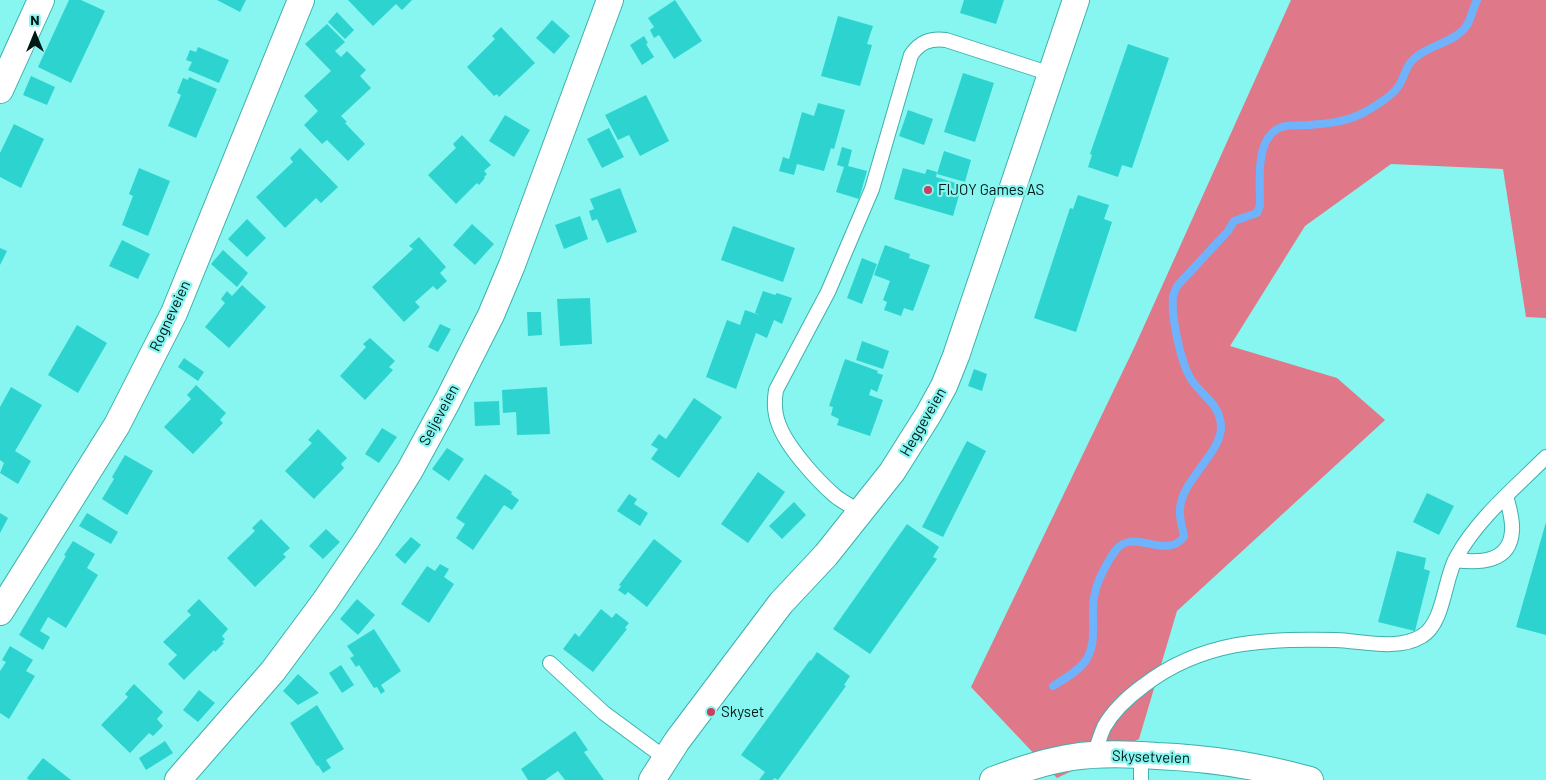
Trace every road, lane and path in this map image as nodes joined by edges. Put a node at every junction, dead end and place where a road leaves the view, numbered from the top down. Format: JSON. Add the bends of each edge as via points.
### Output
{"nodes":[{"id":1,"x":42,"y":0,"type":"edge"},
{"id":2,"x":300,"y":0,"type":"edge"},
{"id":3,"x":610,"y":0,"type":"edge"},
{"id":4,"x":1076,"y":0,"type":"edge"},
{"id":5,"x":1051,"y":74,"type":"junction"},
{"id":6,"x":0,"y":90,"type":"edge"},
{"id":7,"x":1546,"y":457,"type":"edge"},
{"id":8,"x":1506,"y":496,"type":"junction"},
{"id":9,"x":860,"y":512,"type":"junction"},
{"id":10,"x":1455,"y":560,"type":"junction"},
{"id":11,"x":0,"y":612,"type":"edge"},
{"id":12,"x":550,"y":662,"type":"dead end"},
{"id":13,"x":1094,"y":756,"type":"junction"},
{"id":14,"x":1141,"y":767,"type":"edge"},
{"id":15,"x":659,"y":769,"type":"edge"},
{"id":16,"x":178,"y":780,"type":"edge"},
{"id":17,"x":993,"y":780,"type":"edge"},
{"id":18,"x":1310,"y":780,"type":"edge"}],
"edges":[{"from":1,"to":6,"type":"street"},
{"from":2,"to":11,"type":"street","name":"Rogneveien","via":[[174,313],[117,425]]},
{"from":3,"to":16,"type":"street","name":"Seljeveien","via":[[491,315],[410,470],[362,547],[273,672]]},
{"from":4,"to":5,"type":"street","name":"Heggeveien"},
{"from":5,"to":9,"type":"street","name":"Heggeveien","via":[[944,386],[910,447]]},
{"from":5,"to":9,"type":"lane","via":[[946,40],[923,42],[911,56],[872,189],[828,292],[776,390],[774,402],[778,424],[792,448],[835,496]]},
{"from":7,"to":8,"type":"lane"},
{"from":8,"to":10,"type":"lane"},
{"from":8,"to":10,"type":"lane","via":[[1512,532],[1508,546],[1499,556],[1487,561]]},
{"from":9,"to":15,"type":"street","name":"Heggeveien","via":[[826,555],[781,603]]},
{"from":10,"to":13,"type":"lane","via":[[1436,618],[1424,635],[1415,640],[1389,643],[1337,640],[1255,642],[1231,645],[1191,657],[1154,677],[1118,708],[1104,727]]},
{"from":12,"to":15,"type":"lane"},
{"from":13,"to":14,"type":"street","name":"Skysetveien"},
{"from":13,"to":17,"type":"street","name":"Skysetveien","via":[[1056,760]]},
{"from":14,"to":18,"type":"street","name":"Skysetveien","via":[[1200,758]]}]}
